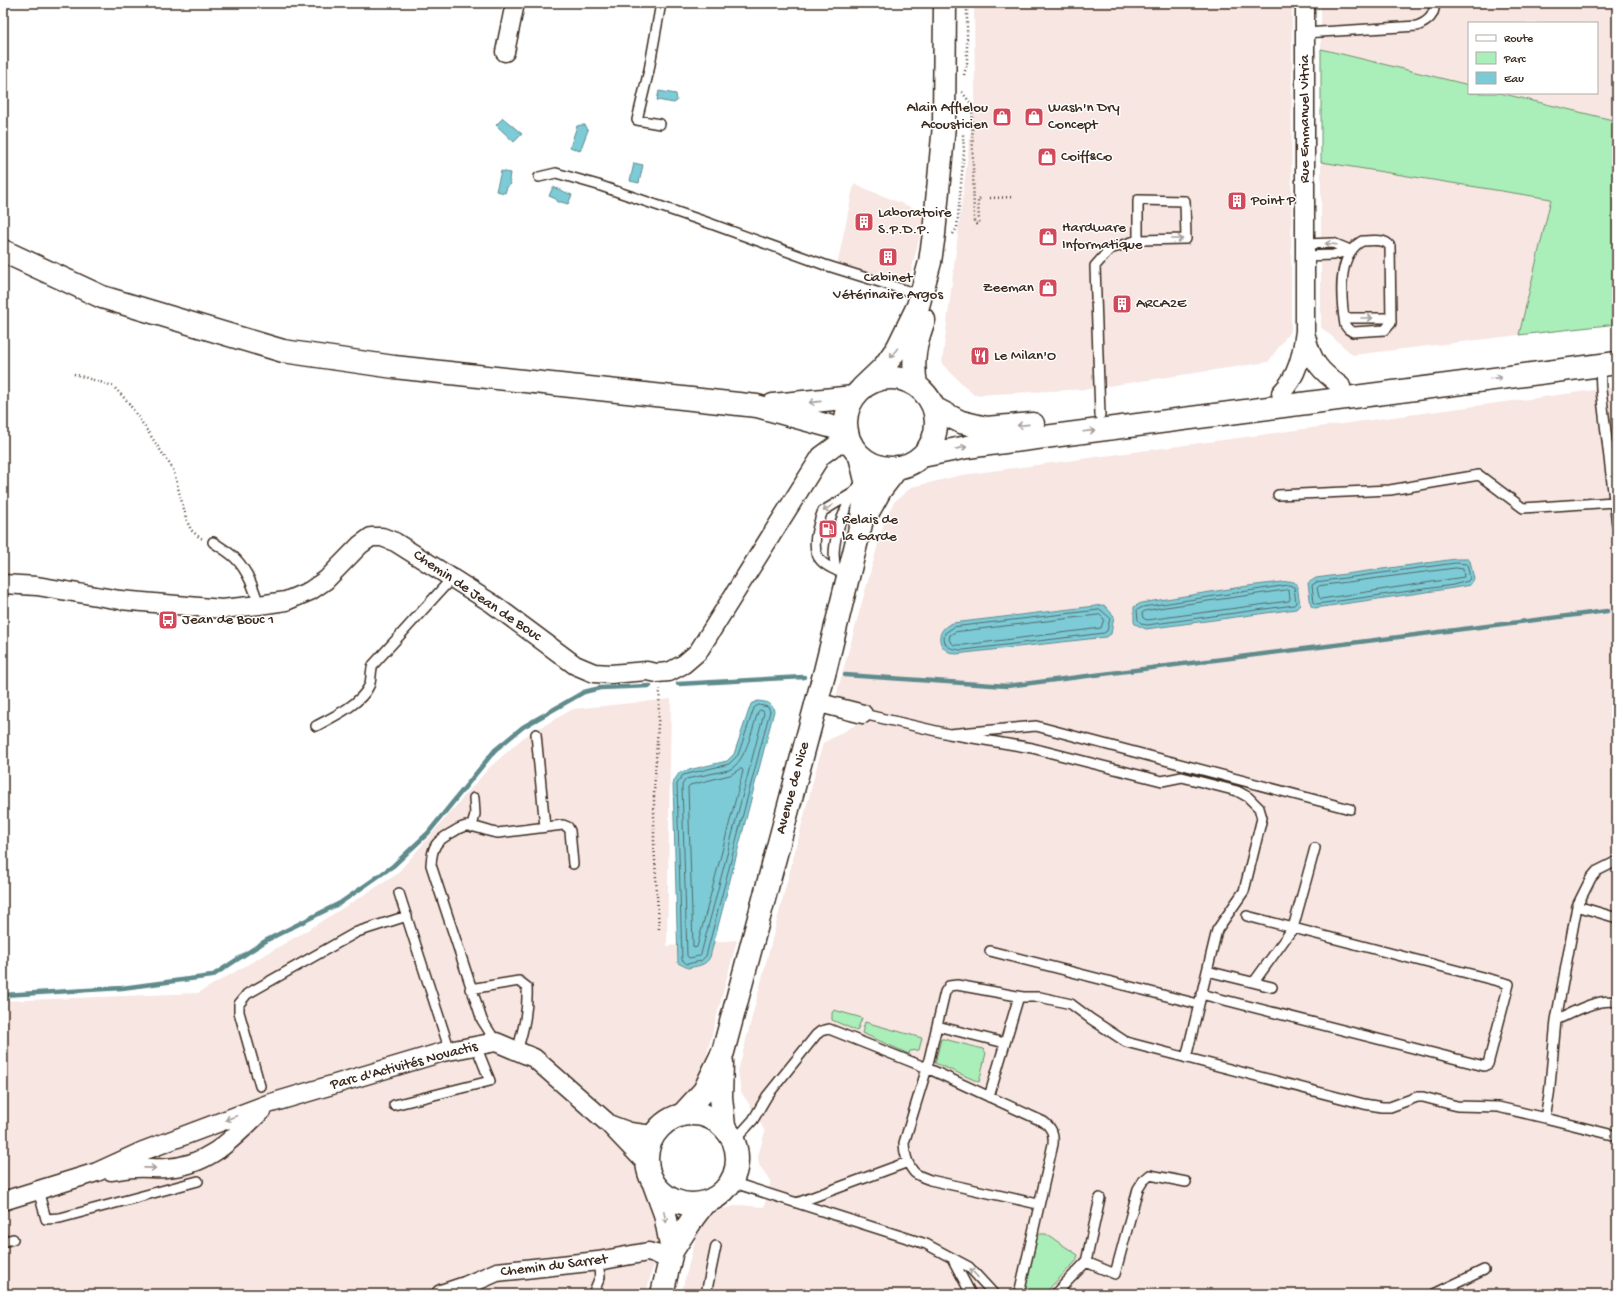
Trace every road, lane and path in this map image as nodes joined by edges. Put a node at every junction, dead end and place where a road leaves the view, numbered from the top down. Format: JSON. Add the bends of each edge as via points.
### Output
{"nodes":[{"id":1,"x":515,"y":3,"type":"edge"},
{"id":2,"x":661,"y":3,"type":"edge"},
{"id":3,"x":945,"y":3,"type":"edge"},
{"id":4,"x":956,"y":3,"type":"edge"},
{"id":5,"x":1305,"y":3,"type":"edge"},
{"id":6,"x":1435,"y":3,"type":"edge"},
{"id":7,"x":1305,"y":33,"type":"junction"},
{"id":8,"x":505,"y":52,"type":"dead end"},
{"id":9,"x":961,"y":90,"type":"dead end"},
{"id":10,"x":660,"y":124,"type":"dead end"},
{"id":11,"x":539,"y":177,"type":"dead end"},
{"id":12,"x":980,"y":198,"type":"dead end"},
{"id":13,"x":990,"y":198,"type":"dead end"},
{"id":14,"x":1014,"y":198,"type":"dead end"},
{"id":15,"x":1138,"y":240,"type":"junction"},
{"id":16,"x":1305,"y":250,"type":"junction"},
{"id":17,"x":1350,"y":250,"type":"junction"},
{"id":18,"x":3,"y":251,"type":"edge"},
{"id":19,"x":926,"y":296,"type":"junction"},
{"id":20,"x":1344,"y":318,"type":"junction"},
{"id":21,"x":1391,"y":318,"type":"junction"},
{"id":22,"x":1305,"y":331,"type":"junction"},
{"id":23,"x":1617,"y":348,"type":"edge"},
{"id":24,"x":1609,"y":364,"type":"edge"},
{"id":25,"x":74,"y":374,"type":"dead end"},
{"id":26,"x":916,"y":385,"type":"junction"},
{"id":27,"x":1341,"y":386,"type":"junction"},
{"id":28,"x":858,"y":393,"type":"junction"},
{"id":29,"x":1281,"y":393,"type":"junction"},
{"id":30,"x":757,"y":406,"type":"junction"},
{"id":31,"x":934,"y":408,"type":"junction"},
{"id":32,"x":1100,"y":415,"type":"junction"},
{"id":33,"x":856,"y":451,"type":"junction"},
{"id":34,"x":922,"y":456,"type":"junction"},
{"id":35,"x":898,"y":467,"type":"junction"},
{"id":36,"x":854,"y":493,"type":"junction"},
{"id":37,"x":1278,"y":495,"type":"dead end"},
{"id":38,"x":1614,"y":502,"type":"junction"},
{"id":39,"x":861,"y":524,"type":"junction"},
{"id":40,"x":1617,"y":525,"type":"edge"},
{"id":41,"x":213,"y":542,"type":"joint"},
{"id":42,"x":843,"y":573,"type":"junction"},
{"id":43,"x":452,"y":578,"type":"junction"},
{"id":44,"x":3,"y":584,"type":"edge"},
{"id":45,"x":259,"y":605,"type":"junction"},
{"id":46,"x":661,"y":672,"type":"junction"},
{"id":47,"x":816,"y":702,"type":"junction"},
{"id":48,"x":863,"y":714,"type":"joint"},
{"id":49,"x":316,"y":726,"type":"dead end"},
{"id":50,"x":536,"y":734,"type":"dead end"},
{"id":51,"x":949,"y":734,"type":"junction"},
{"id":52,"x":474,"y":798,"type":"dead end"},
{"id":53,"x":1350,"y":809,"type":"dead end"},
{"id":54,"x":472,"y":827,"type":"junction"},
{"id":55,"x":545,"y":827,"type":"junction"},
{"id":56,"x":1315,"y":848,"type":"dead end"},
{"id":57,"x":1617,"y":862,"type":"edge"},
{"id":58,"x":573,"y":864,"type":"dead end"},
{"id":59,"x":399,"y":893,"type":"dead end"},
{"id":60,"x":1577,"y":906,"type":"junction"},
{"id":61,"x":406,"y":916,"type":"junction"},
{"id":62,"x":1247,"y":916,"type":"dead end"},
{"id":63,"x":1617,"y":918,"type":"edge"},
{"id":64,"x":1293,"y":928,"type":"junction"},
{"id":65,"x":659,"y":929,"type":"dead end"},
{"id":66,"x":990,"y":951,"type":"dead end"},
{"id":67,"x":1207,"y":971,"type":"junction"},
{"id":68,"x":1254,"y":982,"type":"junction"},
{"id":69,"x":1272,"y":987,"type":"dead end"},
{"id":70,"x":470,"y":989,"type":"junction"},
{"id":71,"x":1201,"y":994,"type":"junction"},
{"id":72,"x":1019,"y":996,"type":"junction"},
{"id":73,"x":1617,"y":1002,"type":"edge"},
{"id":74,"x":1198,"y":1004,"type":"junction"},
{"id":75,"x":1556,"y":1020,"type":"junction"},
{"id":76,"x":937,"y":1026,"type":"junction"},
{"id":77,"x":496,"y":1042,"type":"junction"},
{"id":78,"x":1005,"y":1043,"type":"junction"},
{"id":79,"x":476,"y":1046,"type":"junction"},
{"id":80,"x":450,"y":1051,"type":"junction"},
{"id":81,"x":517,"y":1051,"type":"junction"},
{"id":82,"x":723,"y":1052,"type":"junction"},
{"id":83,"x":1186,"y":1058,"type":"junction"},
{"id":84,"x":927,"y":1068,"type":"junction"},
{"id":85,"x":260,"y":1086,"type":"dead end"},
{"id":86,"x":989,"y":1097,"type":"junction"},
{"id":87,"x":268,"y":1104,"type":"junction"},
{"id":88,"x":394,"y":1105,"type":"dead end"},
{"id":89,"x":683,"y":1114,"type":"junction"},
{"id":90,"x":1545,"y":1118,"type":"junction"},
{"id":91,"x":609,"y":1124,"type":"junction"},
{"id":92,"x":729,"y":1134,"type":"junction"},
{"id":93,"x":653,"y":1135,"type":"junction"},
{"id":94,"x":1617,"y":1136,"type":"edge"},
{"id":95,"x":908,"y":1162,"type":"junction"},
{"id":96,"x":646,"y":1163,"type":"junction"},
{"id":97,"x":97,"y":1172,"type":"junction"},
{"id":98,"x":198,"y":1181,"type":"dead end"},
{"id":99,"x":731,"y":1182,"type":"junction"},
{"id":100,"x":1186,"y":1182,"type":"dead end"},
{"id":101,"x":654,"y":1184,"type":"junction"},
{"id":102,"x":38,"y":1190,"type":"junction"},
{"id":103,"x":1100,"y":1198,"type":"dead end"},
{"id":104,"x":3,"y":1201,"type":"edge"},
{"id":105,"x":705,"y":1202,"type":"junction"},
{"id":106,"x":797,"y":1203,"type":"junction"},
{"id":107,"x":1038,"y":1204,"type":"junction"},
{"id":108,"x":13,"y":1239,"type":"dead end"},
{"id":109,"x":3,"y":1242,"type":"edge"},
{"id":110,"x":716,"y":1246,"type":"dead end"},
{"id":111,"x":671,"y":1255,"type":"junction"},
{"id":112,"x":951,"y":1256,"type":"junction"},
{"id":113,"x":598,"y":1261,"type":"junction"},
{"id":114,"x":1086,"y":1262,"type":"junction"},
{"id":115,"x":1484,"y":1270,"type":"dead end"},
{"id":116,"x":440,"y":1294,"type":"edge"},
{"id":117,"x":593,"y":1294,"type":"edge"},
{"id":118,"x":662,"y":1294,"type":"edge"},
{"id":119,"x":706,"y":1294,"type":"edge"},
{"id":120,"x":971,"y":1294,"type":"edge"},
{"id":121,"x":994,"y":1294,"type":"edge"},
{"id":122,"x":1019,"y":1294,"type":"edge"},
{"id":123,"x":1056,"y":1294,"type":"edge"},
{"id":124,"x":1434,"y":1294,"type":"edge"}],
"edges":[{"from":1,"to":8,"type":"street"},
{"from":2,"to":10,"type":"lane","via":[[637,120]]},
{"from":3,"to":19,"type":"main road","via":[[944,125]]},
{"from":4,"to":19,"type":"main road","via":[[954,121],[940,253]]},
{"from":5,"to":7,"type":"street","name":"Rue Emmanuel Vitria"},
{"from":6,"to":7,"type":"lane","via":[[1434,13],[1427,22],[1417,26]]},
{"from":7,"to":16,"type":"street","name":"Rue Emmanuel Vitria"},
{"from":9,"to":12,"type":"path","via":[[972,105],[976,224],[979,223]]},
{"from":11,"to":19,"type":"lane","via":[[556,173],[598,185],[825,265]]},
{"from":13,"to":14,"type":"path"},
{"from":15,"to":15,"type":"lane","one_way":true,"via":[[1186,239],[1185,201],[1138,200]]},
{"from":15,"to":32,"type":"lane","via":[[1110,248],[1095,266]]},
{"from":16,"to":17,"type":"lane","via":[[1333,243]]},
{"from":16,"to":22,"type":"street","name":"Rue Emmanuel Vitria"},
{"from":17,"to":20,"type":"lane","via":[[1342,274]]},
{"from":17,"to":21,"type":"lane","via":[[1362,241],[1382,241],[1390,246]]},
{"from":18,"to":30,"type":"main road","via":[[102,297],[283,351],[394,367]]},
{"from":19,"to":26,"type":"main road","via":[[914,355]]},
{"from":19,"to":28,"type":"main road","one_way":true,"via":[[884,367]]},
{"from":20,"to":21,"type":"lane","one_way":true},
{"from":20,"to":21,"type":"lane","via":[[1345,325],[1353,332],[1386,330]]},
{"from":22,"to":27,"type":"street","via":[[1314,361],[1327,376]]},
{"from":22,"to":29,"type":"street","via":[[1303,350],[1297,368],[1292,380]]},
{"from":23,"to":27,"type":"main road"},
{"from":34,"to":24,"type":"main road","one_way":true,"via":[[967,447]]},
{"from":24,"to":38,"type":"lane","via":[[1601,390]]},
{"from":25,"to":41,"type":"path","via":[[113,386],[128,402],[173,469],[192,530],[199,537]]},
{"from":26,"to":28,"type":"main road","via":[[898,378],[879,380]]},
{"from":26,"to":31,"type":"main road","via":[[927,395]]},
{"from":27,"to":29,"type":"main road"},
{"from":28,"to":30,"type":"main road","one_way":true},
{"from":28,"to":33,"type":"main road","via":[[847,414]]},
{"from":29,"to":32,"type":"main road"},
{"from":30,"to":33,"type":"main road"},
{"from":32,"to":31,"type":"main road","one_way":true,"via":[[986,428],[961,422]]},
{"from":31,"to":34,"type":"main road","via":[[935,433]]},
{"from":33,"to":35,"type":"main road","via":[[872,464],[885,468]]},
{"from":33,"to":36,"type":"lane","via":[[860,485]]},
{"from":33,"to":39,"type":"main road","name":"Avenue de Nice","via":[[866,485]]},
{"from":33,"to":46,"type":"street","name":"Chemin de Jean de Bouc","via":[[836,445],[821,456],[698,652],[684,664],[669,672]]},
{"from":34,"to":35,"type":"main road"},
{"from":35,"to":39,"type":"main road","name":"Avenue de Nice","via":[[881,489]]},
{"from":36,"to":42,"type":"lane","via":[[842,517],[833,556]]},
{"from":36,"to":42,"type":"lane","one_way":true,"via":[[823,511],[814,542],[820,559],[829,568]]},
{"from":37,"to":38,"type":"lane","via":[[1390,490],[1479,475],[1523,508]]},
{"from":38,"to":40,"type":"lane"},
{"from":39,"to":42,"type":"main road","name":"Avenue de Nice"},
{"from":41,"to":45,"type":"lane","via":[[235,558],[242,567]]},
{"from":42,"to":47,"type":"main road","name":"Avenue de Nice"},
{"from":43,"to":45,"type":"street","name":"Chemin de Jean de Bouc","via":[[395,542],[382,537],[371,537],[326,580],[310,591],[286,600]]},
{"from":43,"to":46,"type":"street","name":"Chemin de Jean de Bouc","via":[[493,604],[575,665],[594,673]]},
{"from":43,"to":49,"type":"lane","via":[[373,665],[368,689],[347,709]]},
{"from":44,"to":45,"type":"street","name":"Chemin de Jean de Bouc","via":[[37,586],[120,600],[222,609]]},
{"from":46,"to":65,"type":"path","via":[[654,795]]},
{"from":47,"to":48,"type":"street"},
{"from":47,"to":82,"type":"main road","name":"Avenue de Nice"},
{"from":48,"to":51,"type":"lane"},
{"from":50,"to":55,"type":"lane"},
{"from":51,"to":53,"type":"lane","via":[[1036,726]]},
{"from":51,"to":67,"type":"lane","via":[[1032,748],[1162,781],[1182,778],[1237,791],[1248,797],[1259,808],[1262,818],[1244,891],[1217,930]]},
{"from":52,"to":54,"type":"lane","via":[[475,814]]},
{"from":54,"to":55,"type":"lane","via":[[498,833]]},
{"from":54,"to":70,"type":"lane","via":[[463,827],[440,839],[435,845],[431,865]]},
{"from":55,"to":58,"type":"lane","via":[[568,827]]},
{"from":56,"to":64,"type":"lane"},
{"from":57,"to":60,"type":"lane","via":[[1597,871]]},
{"from":59,"to":61,"type":"lane"},
{"from":60,"to":63,"type":"lane"},
{"from":60,"to":75,"type":"lane"},
{"from":61,"to":80,"type":"lane"},
{"from":61,"to":85,"type":"lane","via":[[357,932],[247,994],[239,1004],[239,1012]]},
{"from":62,"to":64,"type":"lane"},
{"from":64,"to":68,"type":"lane"},
{"from":64,"to":71,"type":"lane","via":[[1509,984],[1488,1064],[1484,1066]]},
{"from":66,"to":74,"type":"lane"},
{"from":67,"to":68,"type":"lane"},
{"from":67,"to":71,"type":"lane"},
{"from":68,"to":69,"type":"lane"},
{"from":70,"to":77,"type":"lane","via":[[482,1020]]},
{"from":70,"to":81,"type":"lane","via":[[520,981],[527,987],[526,1022]]},
{"from":71,"to":74,"type":"lane"},
{"from":72,"to":76,"type":"lane","via":[[949,986],[945,992]]},
{"from":72,"to":78,"type":"lane"},
{"from":72,"to":83,"type":"lane","via":[[1040,997],[1071,1004],[1126,1042]]},
{"from":73,"to":75,"type":"lane","via":[[1595,1004]]},
{"from":74,"to":83,"type":"lane"},
{"from":75,"to":90,"type":"lane"},
{"from":76,"to":78,"type":"lane"},
{"from":76,"to":84,"type":"lane"},
{"from":77,"to":79,"type":"street","name":"Parc d'Activités Novactis"},
{"from":77,"to":81,"type":"street","name":"Parc d'Activités Novactis"},
{"from":78,"to":86,"type":"lane"},
{"from":79,"to":80,"type":"street","name":"Parc d'Activités Novactis"},
{"from":79,"to":88,"type":"lane","via":[[490,1081]]},
{"from":80,"to":87,"type":"street","name":"Parc d'Activités Novactis"},
{"from":81,"to":91,"type":"street","name":"Parc d'Activités Novactis","via":[[534,1058]]},
{"from":82,"to":89,"type":"main road","name":"Avenue de Nice","via":[[704,1091]]},
{"from":82,"to":92,"type":"main road","name":"Avenue de Nice","via":[[721,1098]]},
{"from":83,"to":90,"type":"lane","via":[[1382,1107],[1424,1097],[1457,1106],[1498,1107]]},
{"from":84,"to":86,"type":"lane"},
{"from":84,"to":92,"type":"lane","via":[[825,1029],[816,1035],[786,1072],[764,1100],[753,1120]]},
{"from":84,"to":95,"type":"lane","via":[[904,1143]]},
{"from":86,"to":107,"type":"lane","via":[[1050,1126],[1053,1144]]},
{"from":87,"to":97,"type":"street","name":"Parc d'Activités Novactis","one_way":true,"via":[[143,1151]]},
{"from":97,"to":87,"type":"street","name":"Parc d'Activités Novactis","one_way":true,"via":[[184,1166],[208,1158],[231,1140]]},
{"from":89,"to":92,"type":"main road","via":[[705,1115]]},
{"from":89,"to":93,"type":"main road","via":[[669,1120]]},
{"from":90,"to":94,"type":"lane"},
{"from":91,"to":93,"type":"street","name":"Parc d'Activités Novactis","via":[[630,1132]]},
{"from":91,"to":96,"type":"street","name":"Parc d'Activités Novactis"},
{"from":92,"to":99,"type":"main road","via":[[737,1155],[736,1169]]},
{"from":93,"to":96,"type":"main road","via":[[647,1144]]},
{"from":95,"to":106,"type":"lane"},
{"from":95,"to":107,"type":"lane","via":[[915,1173],[930,1180]]},
{"from":96,"to":101,"type":"main road"},
{"from":97,"to":102,"type":"street","name":"Parc d'Activités Novactis"},
{"from":98,"to":102,"type":"lane","via":[[60,1218],[46,1219]]},
{"from":99,"to":105,"type":"main road","via":[[720,1194]]},
{"from":99,"to":106,"type":"lane"},
{"from":100,"to":114,"type":"lane","via":[[1150,1175],[1138,1189],[1115,1274]]},
{"from":101,"to":105,"type":"main road","via":[[664,1195],[677,1202]]},
{"from":101,"to":111,"type":"main road","one_way":true,"via":[[665,1214]]},
{"from":102,"to":104,"type":"street","name":"Parc d'Activités Novactis"},
{"from":103,"to":114,"type":"lane"},
{"from":105,"to":111,"type":"main road"},
{"from":106,"to":112,"type":"lane","via":[[926,1244]]},
{"from":107,"to":122,"type":"lane"},
{"from":108,"to":109,"type":"lane"},
{"from":110,"to":119,"type":"lane"},
{"from":111,"to":113,"type":"street","name":"Chemin du Sarret","via":[[648,1252]]},
{"from":111,"to":118,"type":"main road"},
{"from":112,"to":120,"type":"lane"},
{"from":121,"to":112,"type":"lane","one_way":true,"via":[[969,1267]]},
{"from":113,"to":116,"type":"street","name":"Chemin du Sarret","via":[[497,1272]]},
{"from":113,"to":117,"type":"lane","via":[[600,1277]]},
{"from":114,"to":123,"type":"lane"},
{"from":115,"to":124,"type":"lane"}]}
